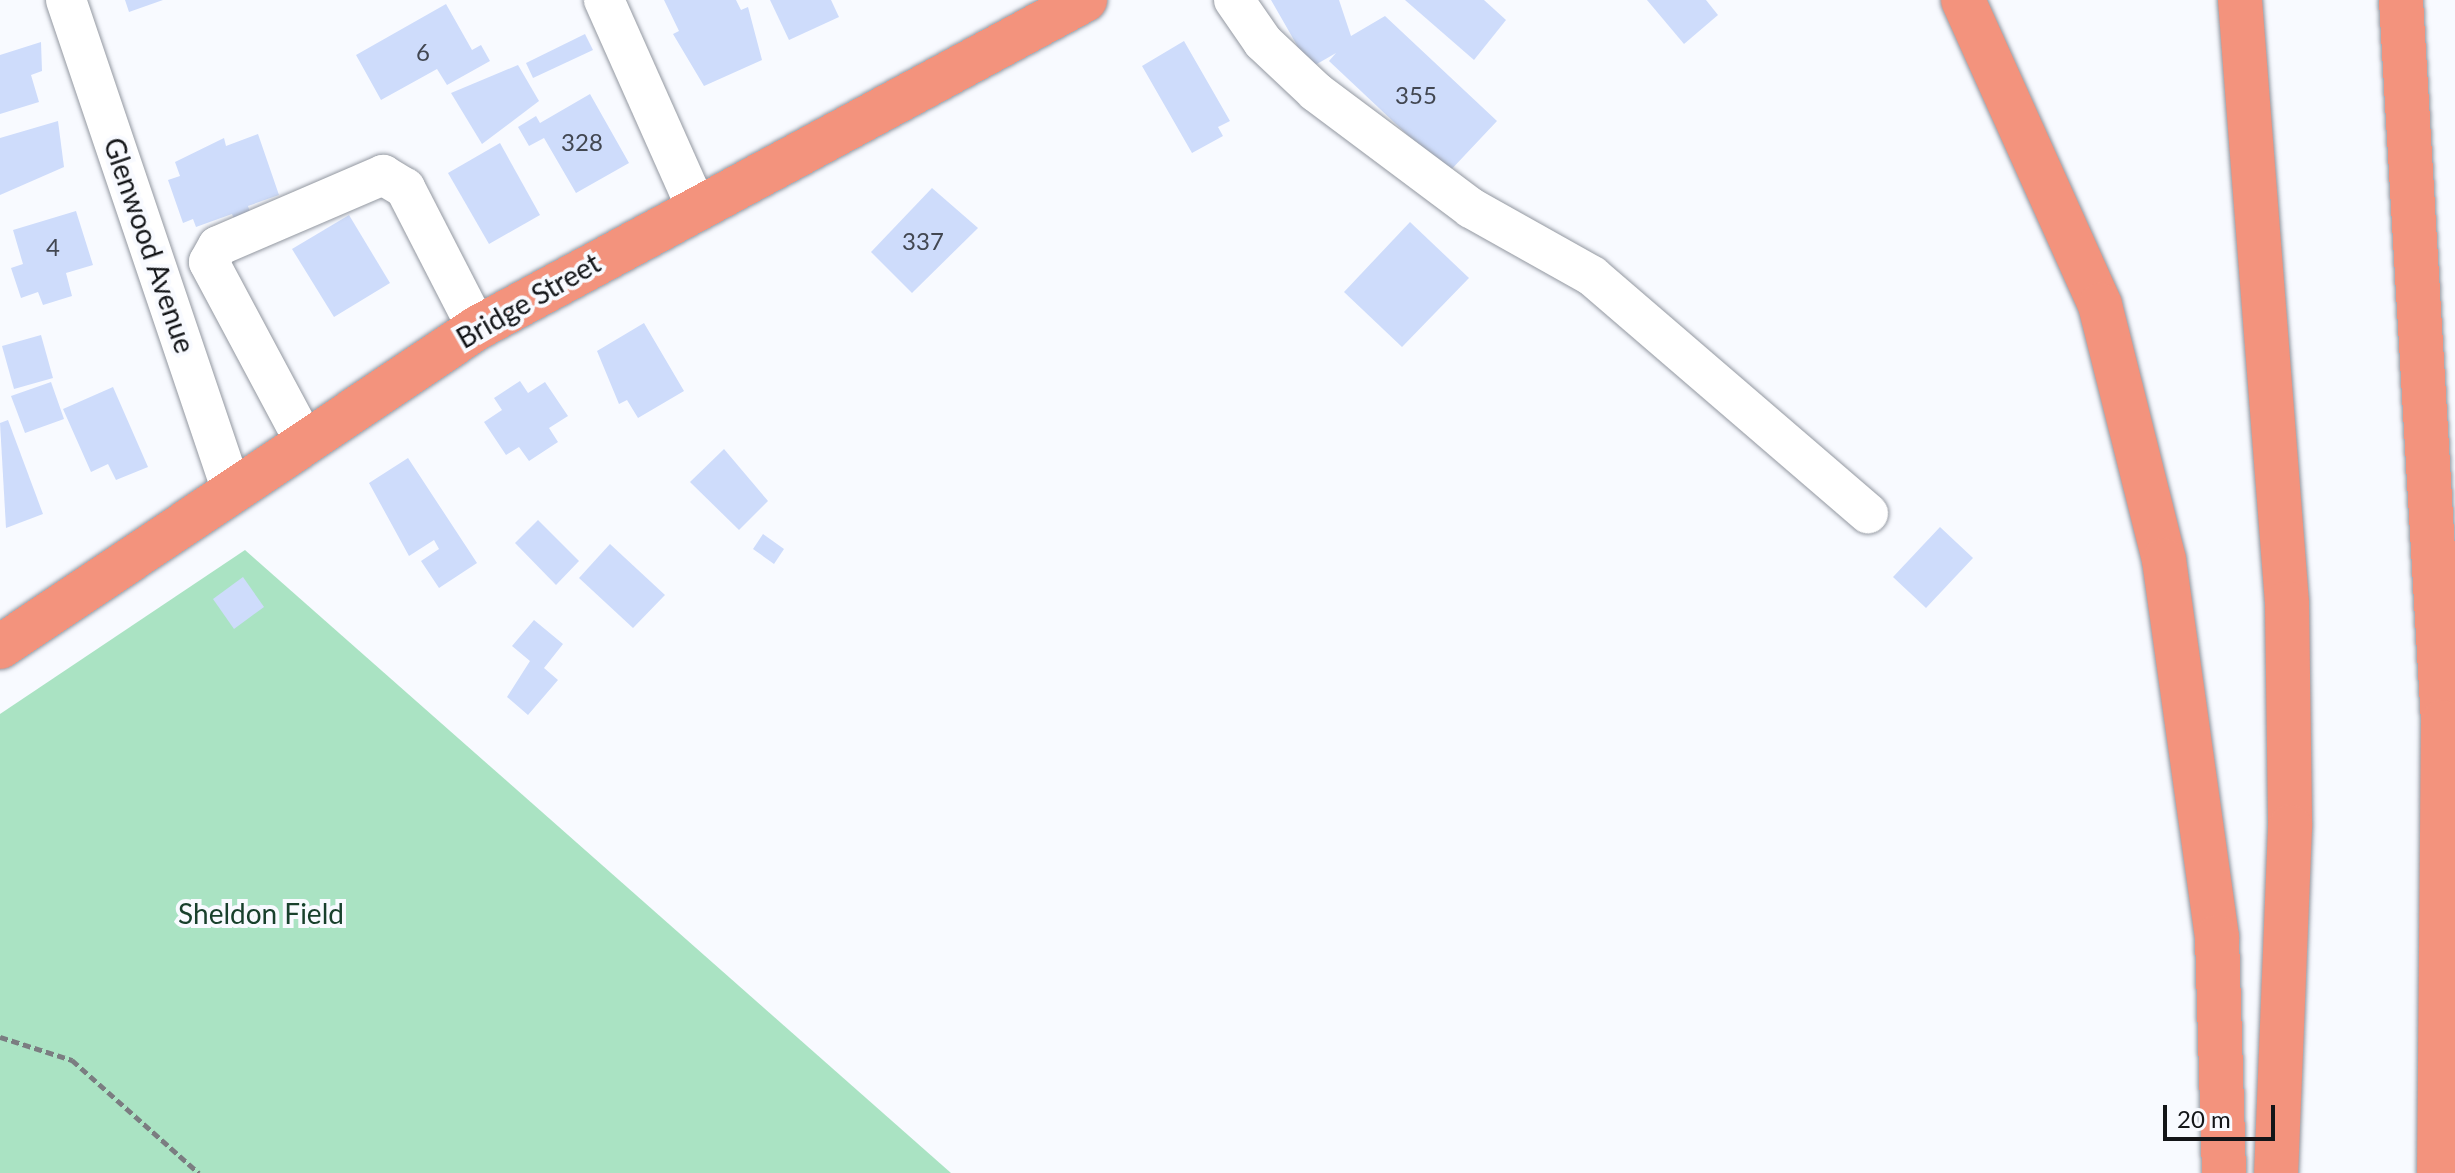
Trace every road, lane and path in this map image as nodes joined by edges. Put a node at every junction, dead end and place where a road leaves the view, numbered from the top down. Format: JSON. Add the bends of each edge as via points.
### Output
{"nodes":[{"id":1,"x":66,"y":0,"type":"edge"},
{"id":2,"x":604,"y":0,"type":"edge"},
{"id":3,"x":1085,"y":0,"type":"edge"},
{"id":4,"x":1234,"y":0,"type":"edge"},
{"id":5,"x":1963,"y":0,"type":"edge"},
{"id":6,"x":2240,"y":0,"type":"edge"},
{"id":7,"x":2401,"y":0,"type":"edge"},
{"id":8,"x":695,"y":204,"type":"junction"},
{"id":9,"x":477,"y":328,"type":"junction"},
{"id":10,"x":305,"y":442,"type":"junction"},
{"id":11,"x":232,"y":491,"type":"junction"},
{"id":12,"x":1868,"y":513,"type":"dead end"},
{"id":13,"x":0,"y":647,"type":"edge"},
{"id":14,"x":0,"y":1037,"type":"edge"},
{"id":15,"x":199,"y":1173,"type":"edge"},
{"id":16,"x":2224,"y":1173,"type":"edge"},
{"id":17,"x":2276,"y":1173,"type":"edge"},
{"id":18,"x":2439,"y":1173,"type":"edge"}],
"edges":[{"from":1,"to":11,"type":"street","name":"Glenwood Avenue"},
{"from":2,"to":8,"type":"street"},
{"from":3,"to":8,"type":"highway","name":"Bridge Street"},
{"from":4,"to":12,"type":"street","via":[[1316,92],[1471,208],[1592,276]]},
{"from":5,"to":16,"type":"highway","via":[[2100,305],[2164,560],[2217,937]]},
{"from":6,"to":17,"type":"highway","via":[[2287,603],[2290,827]]},
{"from":7,"to":18,"type":"highway","via":[[2443,722]]},
{"from":8,"to":9,"type":"highway","name":"Bridge Street"},
{"from":9,"to":10,"type":"highway","name":"Bridge Street"},
{"from":9,"to":10,"type":"street","via":[[405,188],[383,175],[211,252],[209,262]]},
{"from":10,"to":11,"type":"highway","name":"Bridge Street"},
{"from":11,"to":13,"type":"highway","name":"Bridge Street"},
{"from":14,"to":15,"type":"path","via":[[72,1060]]}]}
